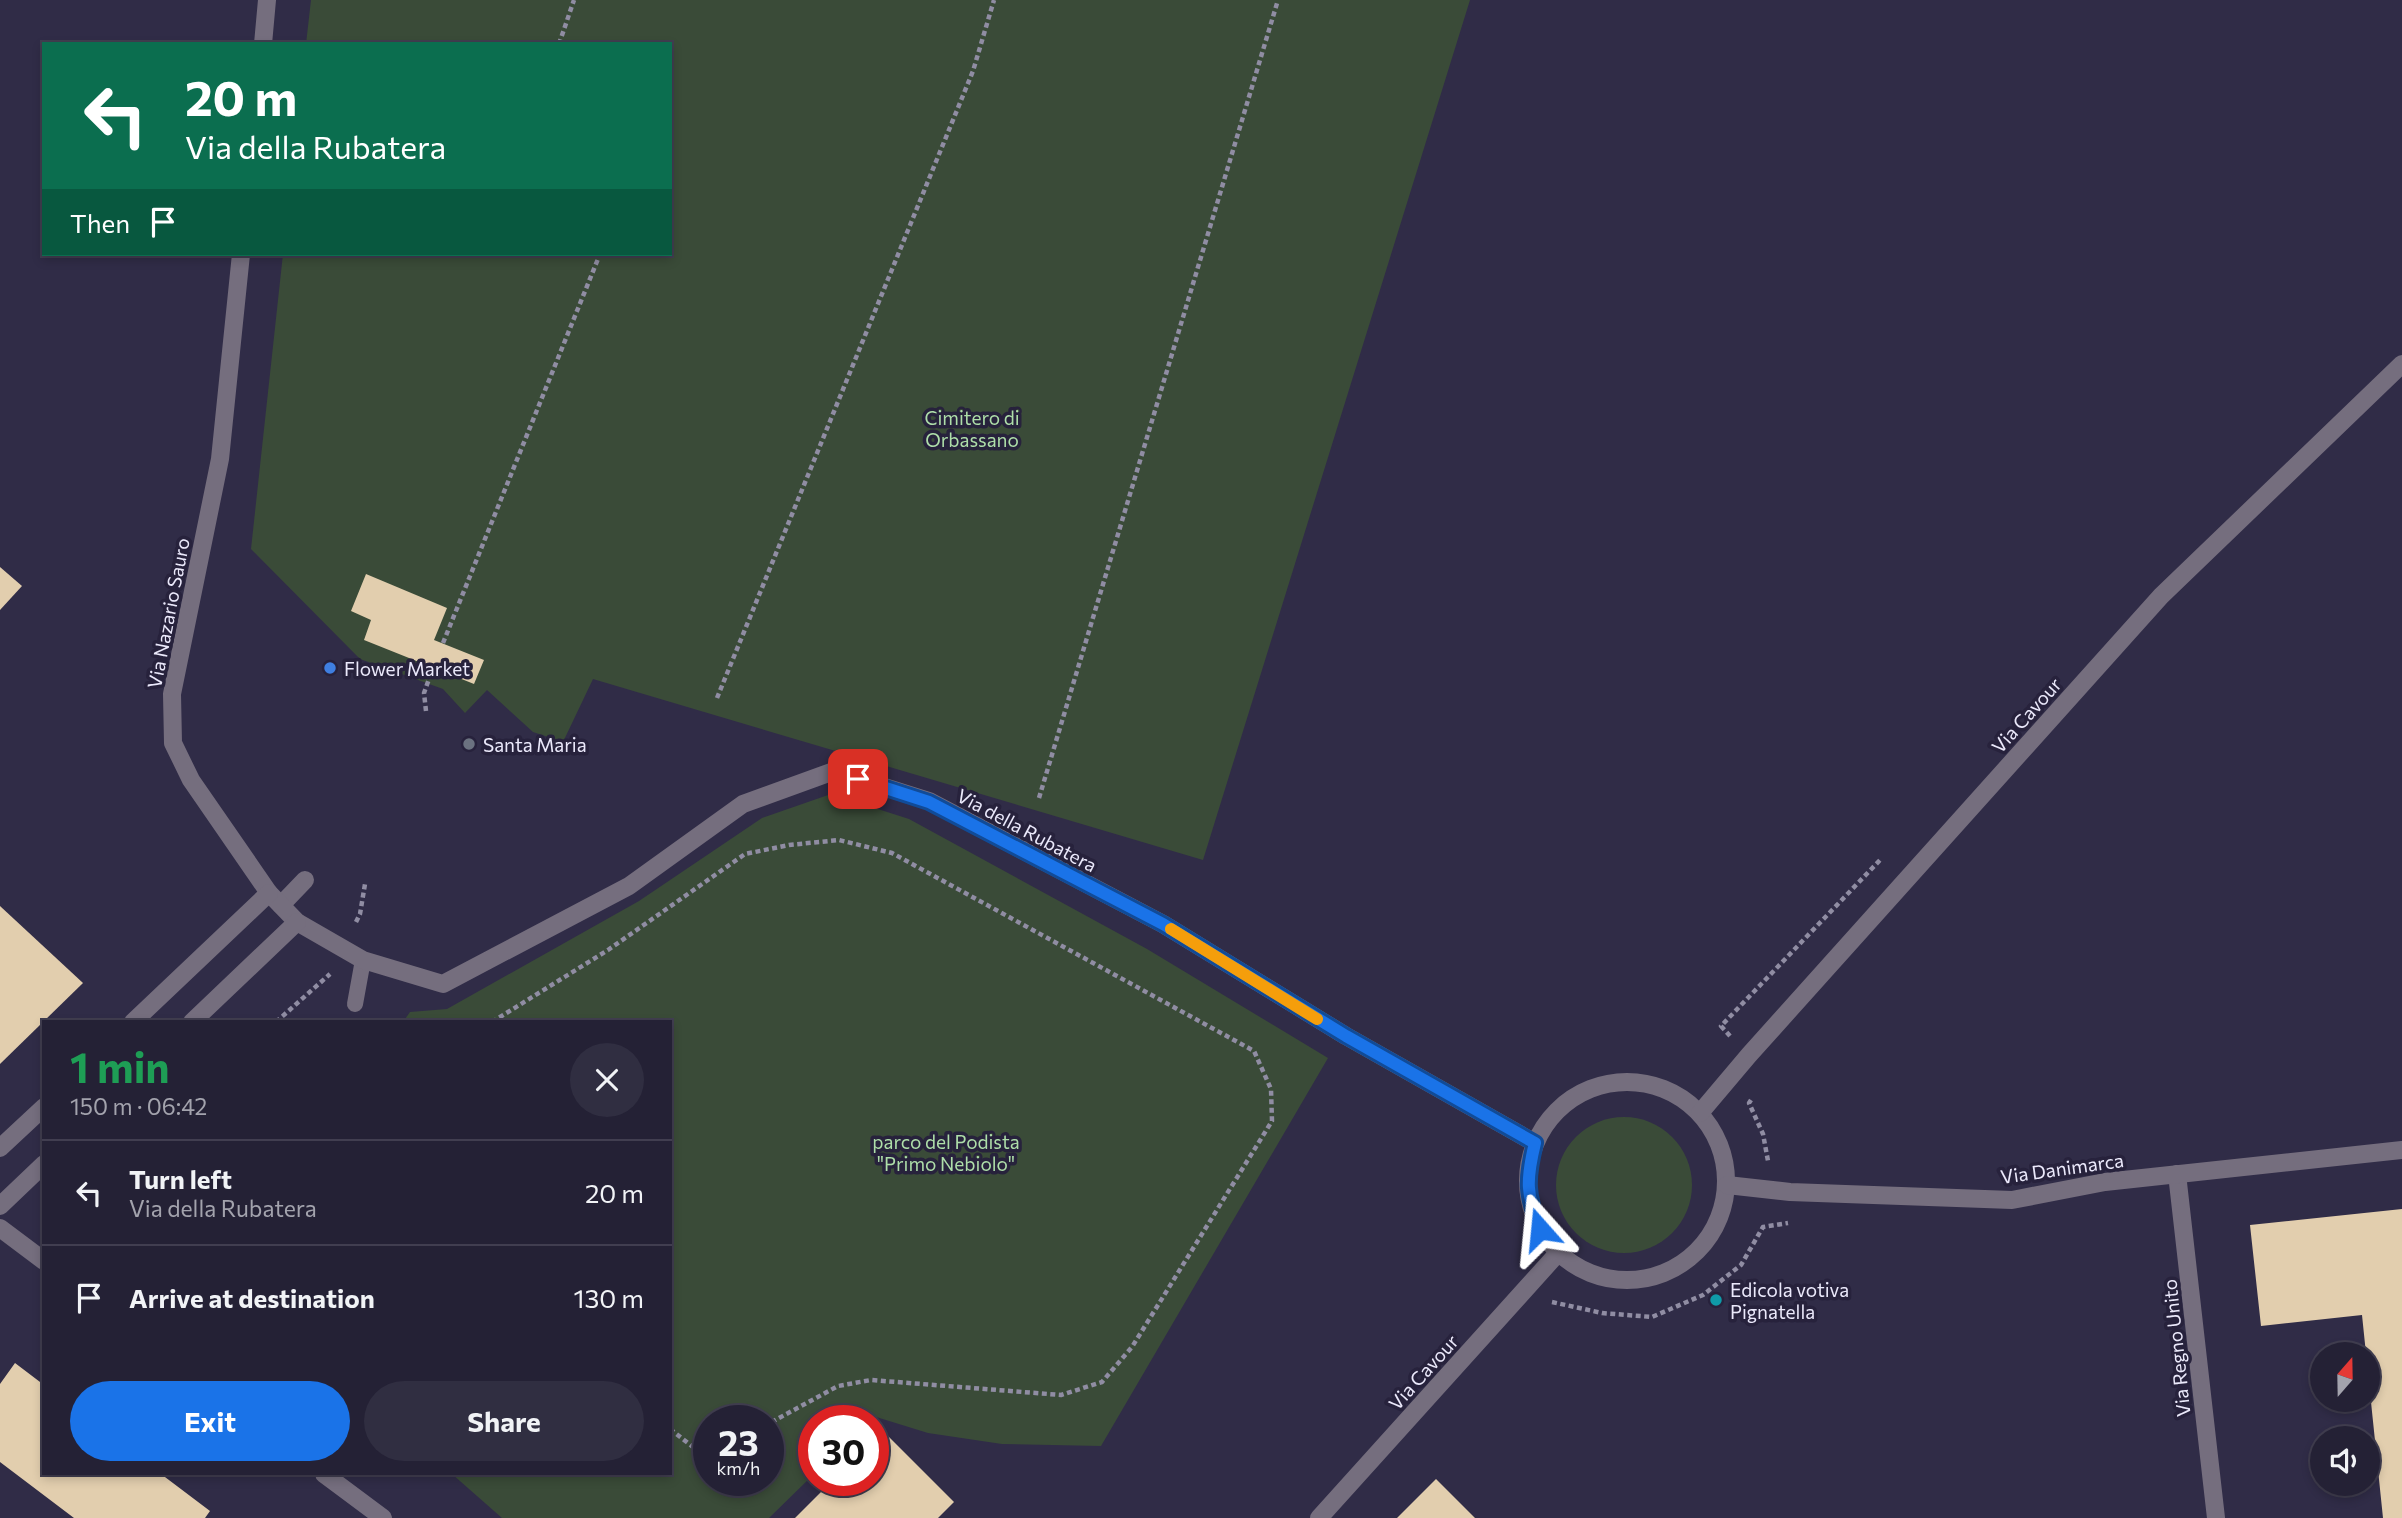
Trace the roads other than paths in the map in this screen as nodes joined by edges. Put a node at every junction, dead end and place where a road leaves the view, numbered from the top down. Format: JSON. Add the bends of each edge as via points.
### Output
{"nodes":[{"id":1,"x":267,"y":0,"type":"edge"},
{"id":2,"x":263,"y":42,"type":"edge"},
{"id":3,"x":241,"y":256,"type":"edge"},
{"id":4,"x":2402,"y":364,"type":"edge"},
{"id":5,"x":305,"y":880,"type":"dead end"},
{"id":6,"x":275,"y":899,"type":"junction"},
{"id":7,"x":298,"y":922,"type":"junction"},
{"id":8,"x":363,"y":960,"type":"junction"},
{"id":9,"x":355,"y":1004,"type":"dead end"},
{"id":10,"x":135,"y":1020,"type":"edge"},
{"id":11,"x":194,"y":1020,"type":"edge"},
{"id":12,"x":42,"y":1109,"type":"edge"},
{"id":13,"x":1700,"y":1114,"type":"junction"},
{"id":14,"x":1535,"y":1143,"type":"junction"},
{"id":15,"x":0,"y":1148,"type":"edge"},
{"id":16,"x":2402,"y":1150,"type":"edge"},
{"id":17,"x":42,"y":1166,"type":"edge"},
{"id":18,"x":2177,"y":1174,"type":"junction"},
{"id":19,"x":1727,"y":1185,"type":"junction"},
{"id":20,"x":0,"y":1206,"type":"edge"},
{"id":21,"x":0,"y":1228,"type":"edge"},
{"id":22,"x":1558,"y":1253,"type":"junction"},
{"id":23,"x":42,"y":1260,"type":"edge"},
{"id":24,"x":325,"y":1475,"type":"edge"},
{"id":25,"x":383,"y":1518,"type":"edge"},
{"id":26,"x":1319,"y":1518,"type":"edge"},
{"id":27,"x":2216,"y":1518,"type":"edge"}],
"edges":[{"from":1,"to":2,"type":"street"},
{"from":3,"to":6,"type":"street","name":"Via Nazario Sauro","via":[[220,459],[172,694],[173,743],[191,780]]},
{"from":4,"to":13,"type":"street","name":"Via Cavour","via":[[2161,596]]},
{"from":5,"to":6,"type":"street"},
{"from":6,"to":7,"type":"street","name":"Via della Rubatera"},
{"from":6,"to":10,"type":"street"},
{"from":7,"to":8,"type":"street","name":"Via della Rubatera"},
{"from":7,"to":11,"type":"street"},
{"from":8,"to":9,"type":"lane"},
{"from":8,"to":14,"type":"street","name":"Via della Rubatera","via":[[443,984],[629,887],[743,804],[834,771],[929,802],[1163,924],[1346,1036]]},
{"from":12,"to":15,"type":"street"},
{"from":13,"to":14,"type":"street","via":[[1673,1093],[1642,1083],[1609,1083],[1578,1094],[1560,1108]]},
{"from":13,"to":19,"type":"street","via":[[1715,1134]]},
{"from":14,"to":22,"type":"street","via":[[1528,1172],[1529,1202],[1540,1229]]},
{"from":16,"to":18,"type":"street","name":"Via Danimarca"},
{"from":17,"to":20,"type":"street"},
{"from":18,"to":19,"type":"street","name":"Via Danimarca","via":[[2012,1200],[1790,1192]]},
{"from":18,"to":27,"type":"street","name":"Via Regno Unito"},
{"from":19,"to":22,"type":"street","via":[[1720,1216],[1704,1244],[1679,1266],[1649,1278],[1617,1280],[1585,1272]]},
{"from":21,"to":23,"type":"street"},
{"from":22,"to":26,"type":"street","name":"Via Cavour"},
{"from":24,"to":25,"type":"street"}]}
